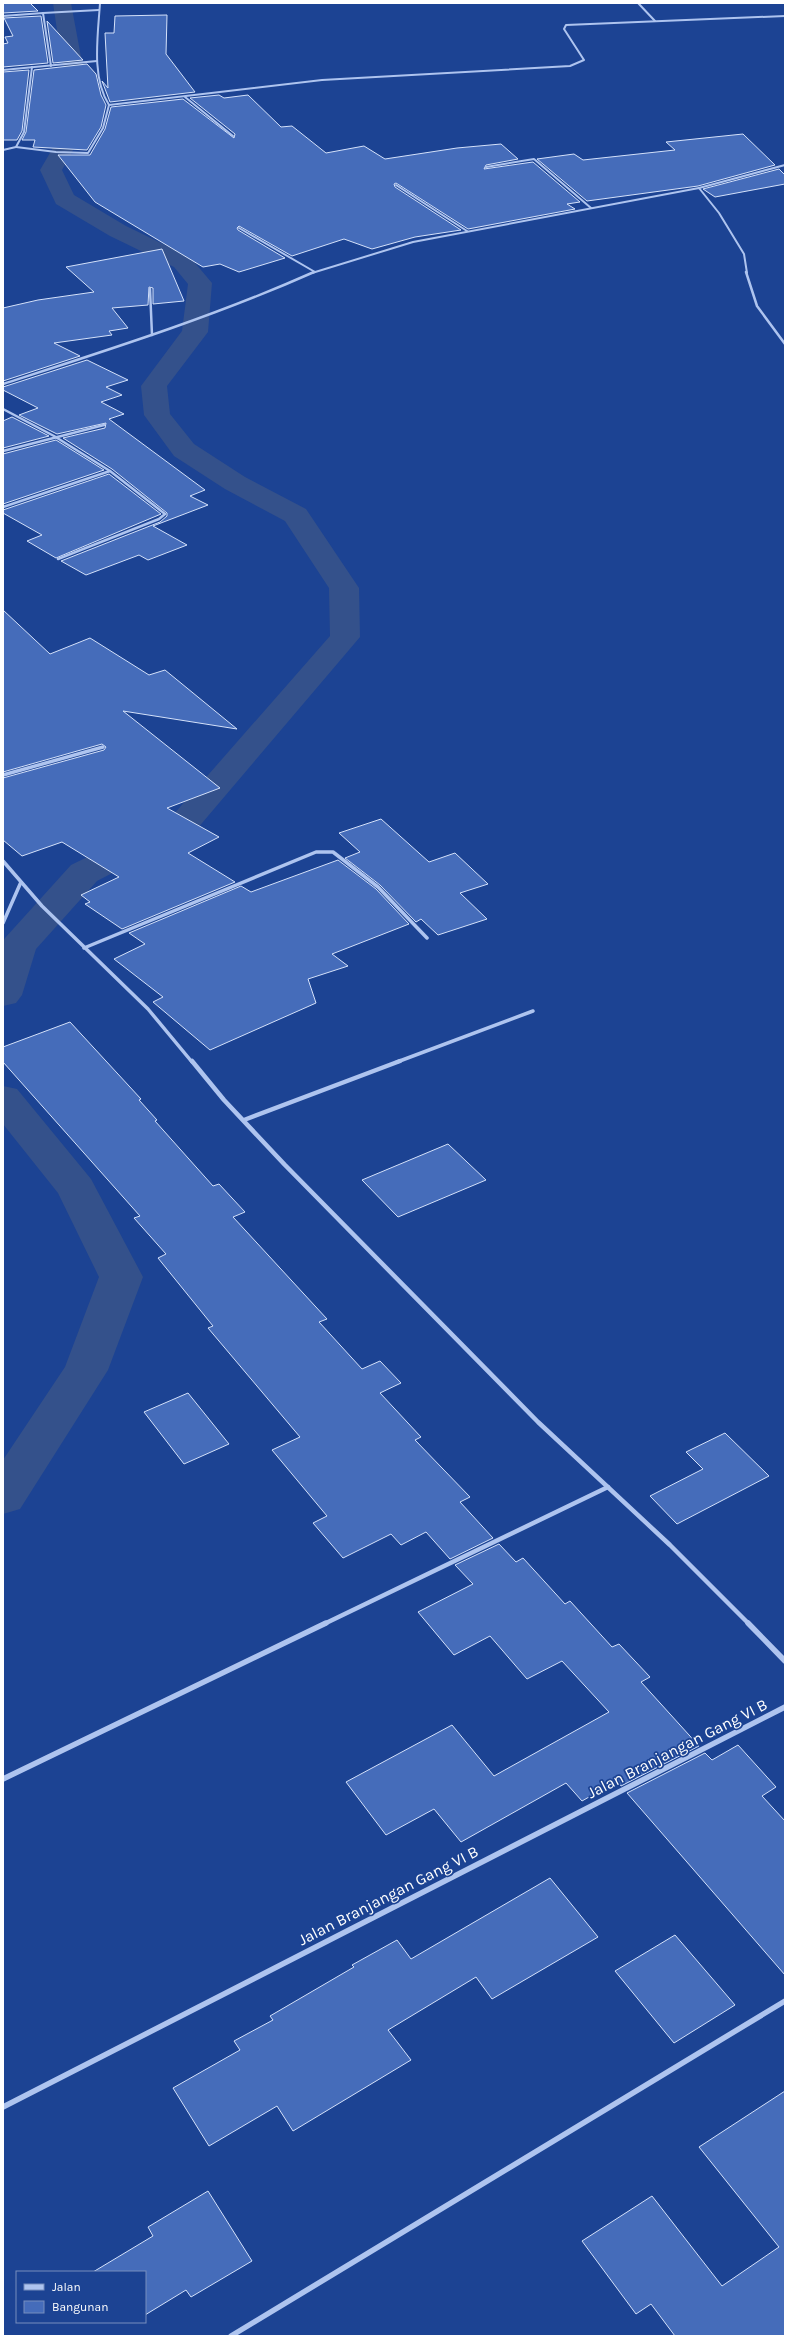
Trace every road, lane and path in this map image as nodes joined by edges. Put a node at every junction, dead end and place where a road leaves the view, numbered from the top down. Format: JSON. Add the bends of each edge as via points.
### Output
{"nodes":[{"id":1,"x":100,"y":3,"type":"edge"},
{"id":2,"x":638,"y":3,"type":"edge"},
{"id":3,"x":100,"y":10,"type":"junction"},
{"id":4,"x":43,"y":13,"type":"junction"},
{"id":5,"x":3,"y":16,"type":"edge"},
{"id":6,"x":785,"y":16,"type":"edge"},
{"id":7,"x":655,"y":21,"type":"junction"},
{"id":8,"x":97,"y":62,"type":"junction"},
{"id":9,"x":51,"y":66,"type":"junction"},
{"id":10,"x":32,"y":67,"type":"junction"},
{"id":11,"x":3,"y":70,"type":"edge"},
{"id":12,"x":185,"y":97,"type":"junction"},
{"id":13,"x":109,"y":105,"type":"junction"},
{"id":14,"x":233,"y":136,"type":"dead end"},
{"id":15,"x":16,"y":147,"type":"junction"},
{"id":16,"x":3,"y":150,"type":"edge"},
{"id":17,"x":785,"y":165,"type":"edge"},
{"id":18,"x":486,"y":167,"type":"dead end"},
{"id":19,"x":396,"y":185,"type":"dead end"},
{"id":20,"x":699,"y":188,"type":"junction"},
{"id":21,"x":592,"y":208,"type":"junction"},
{"id":22,"x":239,"y":228,"type":"dead end"},
{"id":23,"x":467,"y":231,"type":"junction"},
{"id":24,"x":315,"y":272,"type":"junction"},
{"id":25,"x":150,"y":289,"type":"dead end"},
{"id":26,"x":152,"y":335,"type":"junction"},
{"id":27,"x":785,"y":337,"type":"edge"},
{"id":28,"x":779,"y":338,"type":"junction"},
{"id":29,"x":785,"y":344,"type":"edge"},
{"id":30,"x":3,"y":384,"type":"edge"},
{"id":31,"x":3,"y":409,"type":"edge"},
{"id":32,"x":104,"y":425,"type":"dead end"},
{"id":33,"x":54,"y":436,"type":"junction"},
{"id":34,"x":3,"y":450,"type":"edge"},
{"id":35,"x":110,"y":471,"type":"junction"},
{"id":36,"x":3,"y":506,"type":"edge"},
{"id":37,"x":58,"y":559,"type":"dead end"},
{"id":38,"x":103,"y":747,"type":"dead end"},
{"id":39,"x":3,"y":775,"type":"edge"},
{"id":40,"x":3,"y":862,"type":"edge"},
{"id":41,"x":21,"y":882,"type":"junction"},
{"id":42,"x":3,"y":923,"type":"edge"},
{"id":43,"x":427,"y":938,"type":"dead end"},
{"id":44,"x":84,"y":948,"type":"junction"},
{"id":45,"x":533,"y":1011,"type":"dead end"},
{"id":46,"x":244,"y":1120,"type":"junction"},
{"id":47,"x":608,"y":1487,"type":"junction"},
{"id":48,"x":785,"y":1661,"type":"edge"},
{"id":49,"x":785,"y":1707,"type":"edge"},
{"id":50,"x":3,"y":1779,"type":"edge"},
{"id":51,"x":785,"y":2000,"type":"edge"},
{"id":52,"x":3,"y":2106,"type":"edge"},
{"id":53,"x":231,"y":2336,"type":"edge"}],
"edges":[{"from":1,"to":3,"type":"street"},
{"from":2,"to":7,"type":"street"},
{"from":3,"to":4,"type":"street"},
{"from":3,"to":8,"type":"street"},
{"from":4,"to":5,"type":"street"},
{"from":4,"to":9,"type":"street"},
{"from":6,"to":7,"type":"street"},
{"from":7,"to":12,"type":"street","via":[[566,25],[564,29],[584,60],[570,66],[375,76],[247,88]]},
{"from":8,"to":9,"type":"street"},
{"from":8,"to":13,"type":"street"},
{"from":9,"to":10,"type":"street"},
{"from":10,"to":11,"type":"street"},
{"from":10,"to":15,"type":"street","via":[[24,132]]},
{"from":12,"to":13,"type":"street"},
{"from":12,"to":14,"type":"street"},
{"from":13,"to":15,"type":"street","via":[[103,128],[90,151],[78,154]]},
{"from":15,"to":16,"type":"street"},
{"from":17,"to":20,"type":"street"},
{"from":18,"to":21,"type":"street","via":[[534,159]]},
{"from":19,"to":23,"type":"street"},
{"from":20,"to":21,"type":"street"},
{"from":20,"to":28,"type":"street","via":[[719,213],[744,254],[747,278],[757,306]]},
{"from":21,"to":23,"type":"street"},
{"from":22,"to":24,"type":"street"},
{"from":23,"to":24,"type":"street","via":[[413,242]]},
{"from":24,"to":26,"type":"street","via":[[254,299]]},
{"from":25,"to":26,"type":"street"},
{"from":26,"to":30,"type":"street"},
{"from":27,"to":28,"type":"street"},
{"from":28,"to":29,"type":"street"},
{"from":31,"to":33,"type":"street"},
{"from":32,"to":33,"type":"street"},
{"from":33,"to":34,"type":"street"},
{"from":33,"to":35,"type":"street"},
{"from":35,"to":36,"type":"street"},
{"from":35,"to":37,"type":"street","via":[[163,511],[164,516]]},
{"from":38,"to":39,"type":"street"},
{"from":40,"to":41,"type":"street"},
{"from":41,"to":42,"type":"street"},
{"from":41,"to":44,"type":"street"},
{"from":43,"to":44,"type":"street","via":[[378,887],[333,852],[325,850]]},
{"from":44,"to":46,"type":"street","via":[[148,1009],[224,1100]]},
{"from":45,"to":46,"type":"street"},
{"from":46,"to":47,"type":"street","via":[[285,1165],[538,1422]]},
{"from":47,"to":48,"type":"street","via":[[670,1545]]},
{"from":47,"to":50,"type":"street"},
{"from":49,"to":52,"type":"street","name":"Jalan Branjangan Gang VI B"},
{"from":51,"to":53,"type":"street"}]}
